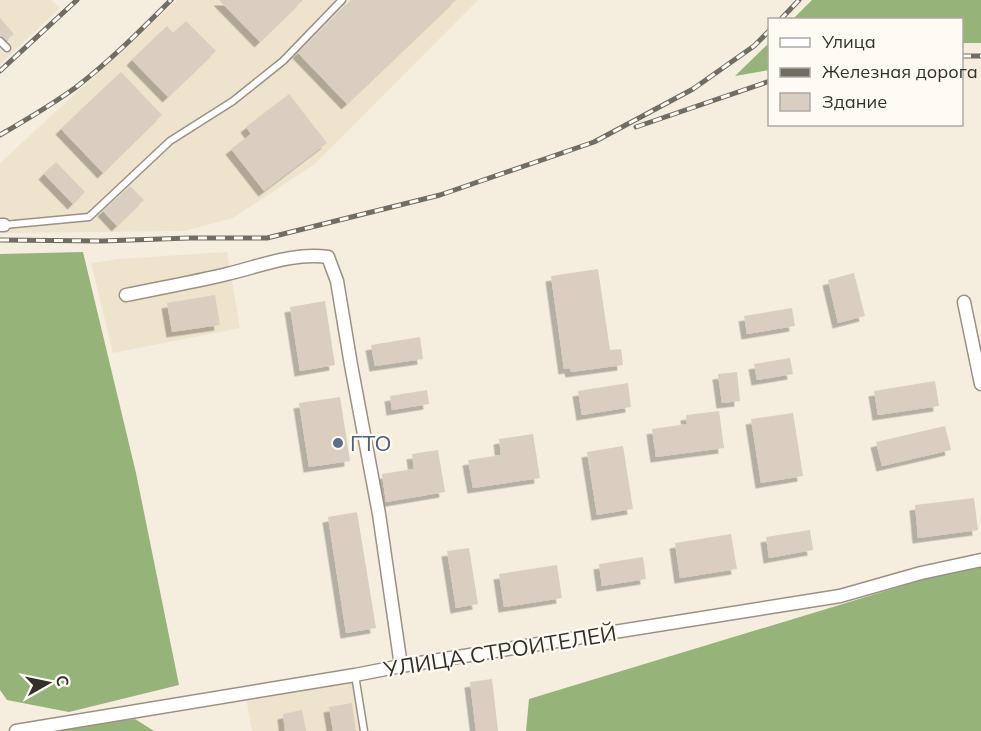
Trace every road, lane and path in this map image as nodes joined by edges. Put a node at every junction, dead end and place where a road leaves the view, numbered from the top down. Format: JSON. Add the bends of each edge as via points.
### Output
{"nodes":[{"id":1,"x":342,"y":0,"type":"edge"},
{"id":2,"x":0,"y":41,"type":"edge"},
{"id":3,"x":7,"y":48,"type":"dead end"},
{"id":4,"x":2,"y":225,"type":"edge"},
{"id":5,"x":126,"y":296,"type":"dead end"},
{"id":6,"x":964,"y":302,"type":"dead end"},
{"id":7,"x":981,"y":384,"type":"edge"},
{"id":8,"x":981,"y":560,"type":"edge"},
{"id":9,"x":401,"y":666,"type":"junction"},
{"id":10,"x":355,"y":675,"type":"junction"},
{"id":11,"x":16,"y":731,"type":"edge"},
{"id":12,"x":364,"y":731,"type":"edge"}],
"edges":[{"from":1,"to":4,"type":"lane","via":[[283,61],[233,101],[170,141],[89,218]]},
{"from":2,"to":3,"type":"lane"},
{"from":5,"to":9,"type":"street","via":[[280,260],[328,257],[337,281]]},
{"from":6,"to":7,"type":"street"},
{"from":8,"to":9,"type":"street","name":"УЛИЦА СТРОИТЕЛЕЙ","via":[[840,596]]},
{"from":9,"to":10,"type":"street","name":"УЛИЦА СТРОИТЕЛЕЙ"},
{"from":10,"to":11,"type":"street","name":"УЛИЦА СТРОИТЕЛЕЙ"},
{"from":10,"to":12,"type":"lane"}]}
